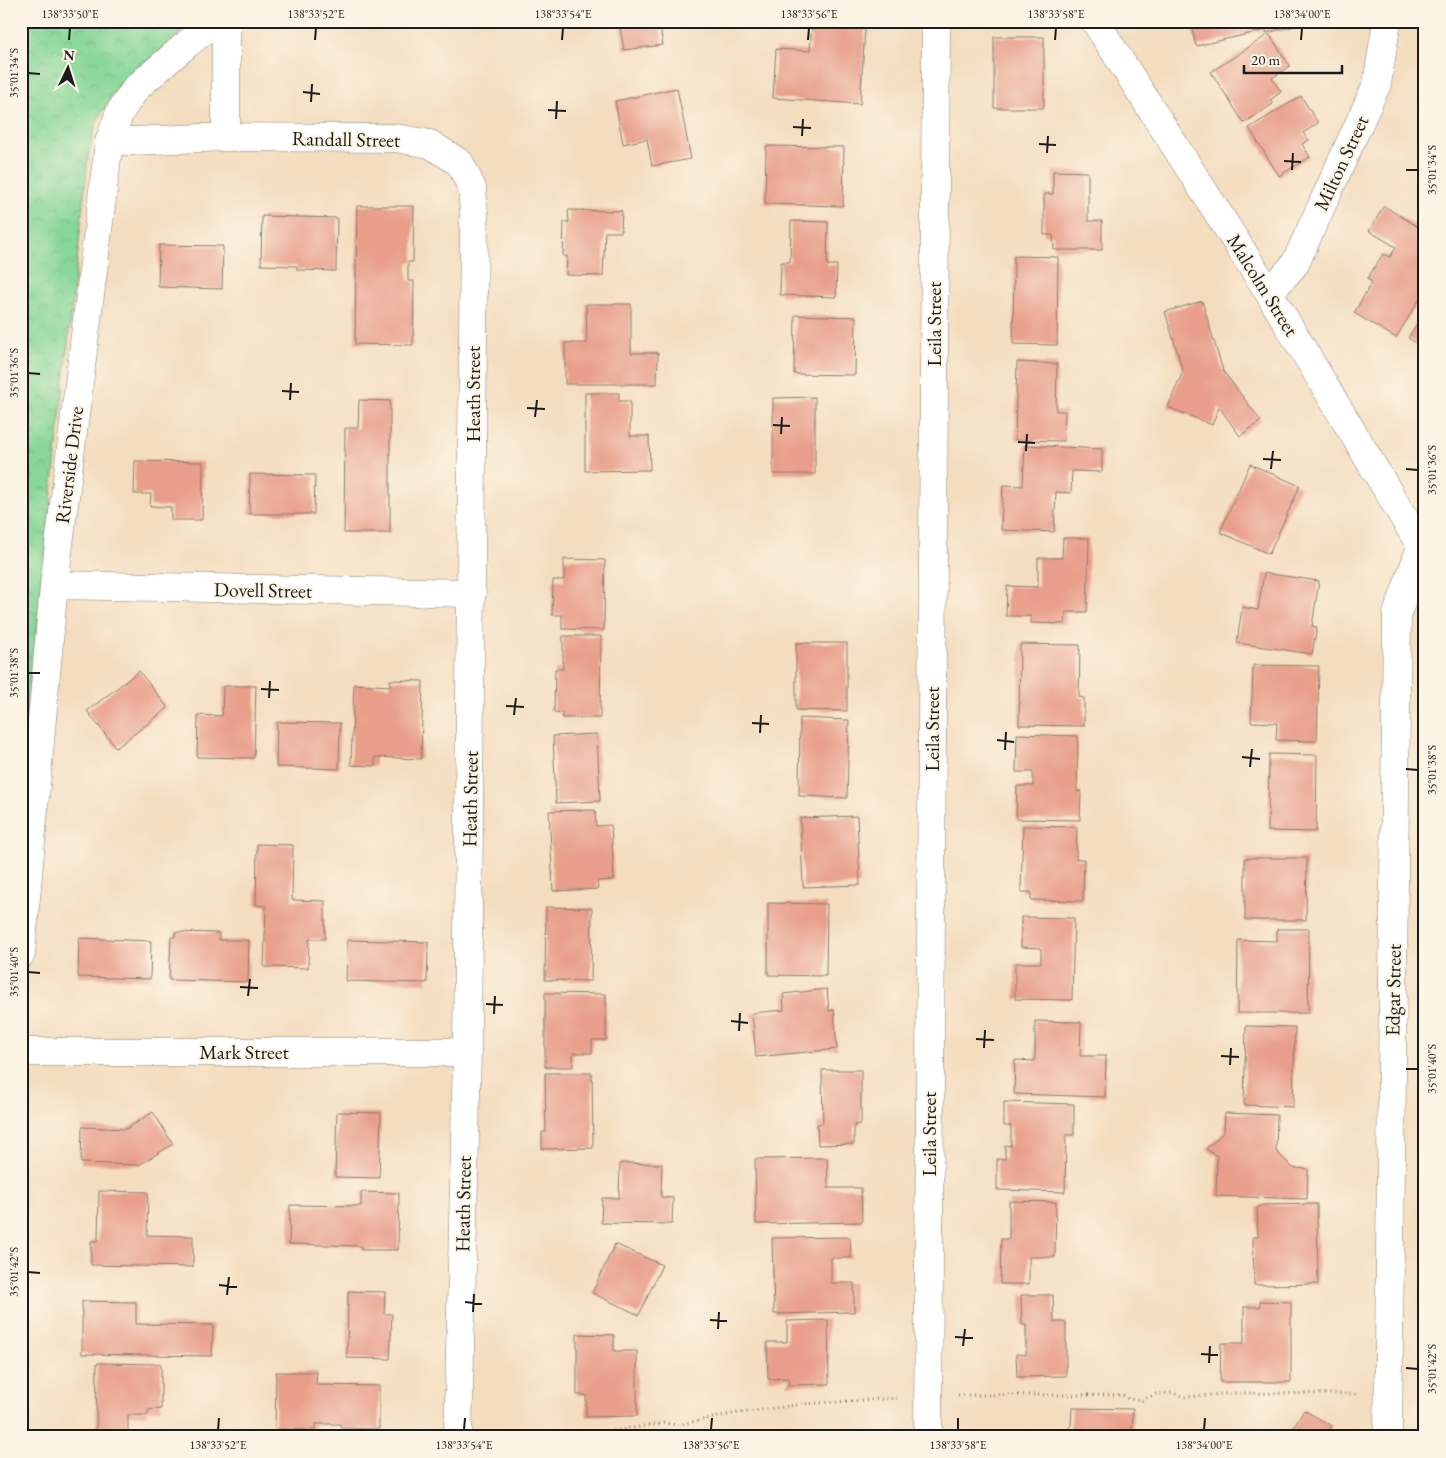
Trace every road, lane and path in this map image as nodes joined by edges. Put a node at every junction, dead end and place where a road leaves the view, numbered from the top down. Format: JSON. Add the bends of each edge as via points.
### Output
{"nodes":[{"id":1,"x":216,"y":21,"type":"edge"},
{"id":2,"x":226,"y":21,"type":"edge"},
{"id":3,"x":936,"y":21,"type":"edge"},
{"id":4,"x":1095,"y":21,"type":"edge"},
{"id":5,"x":1387,"y":21,"type":"edge"},
{"id":6,"x":226,"y":137,"type":"junction"},
{"id":7,"x":109,"y":142,"type":"junction"},
{"id":8,"x":460,"y":163,"type":"joint"},
{"id":9,"x":1269,"y":293,"type":"junction"},
{"id":10,"x":1423,"y":550,"type":"edge"},
{"id":11,"x":54,"y":585,"type":"junction"},
{"id":12,"x":472,"y":593,"type":"junction"},
{"id":13,"x":21,"y":954,"type":"edge"},
{"id":14,"x":21,"y":1052,"type":"edge"},
{"id":15,"x":467,"y":1052,"type":"junction"},
{"id":16,"x":1388,"y":1394,"type":"junction"},
{"id":17,"x":928,"y":1396,"type":"junction"},
{"id":18,"x":458,"y":1437,"type":"edge"},
{"id":19,"x":574,"y":1437,"type":"edge"},
{"id":20,"x":928,"y":1437,"type":"edge"},
{"id":21,"x":1388,"y":1437,"type":"edge"}],
"edges":[{"from":1,"to":7,"type":"street","name":"Riverside Drive","via":[[136,88],[120,112]]},
{"from":2,"to":6,"type":"street"},
{"from":3,"to":17,"type":"street","name":"Leila Street"},
{"from":4,"to":9,"type":"street","name":"Malcolm Street"},
{"from":5,"to":9,"type":"street","name":"Milton Street","via":[[1377,84],[1295,264]]},
{"from":6,"to":7,"type":"street","name":"Randall Street"},
{"from":6,"to":8,"type":"street","name":"Randall Street","via":[[396,138],[430,144]]},
{"from":7,"to":11,"type":"street","name":"Riverside Drive"},
{"from":8,"to":12,"type":"street","name":"Heath Street","via":[[472,188],[474,214]]},
{"from":9,"to":10,"type":"street","name":"Malcolm Street"},
{"from":10,"to":16,"type":"street","name":"Edgar Street","via":[[1397,614]]},
{"from":11,"to":12,"type":"street","name":"Dovell Street"},
{"from":11,"to":13,"type":"street","name":"Riverside Drive"},
{"from":12,"to":15,"type":"street","name":"Heath Street"},
{"from":14,"to":15,"type":"street","name":"Mark Street"},
{"from":15,"to":18,"type":"street","name":"Heath Street"},
{"from":16,"to":17,"type":"path","via":[[1236,1393],[1184,1397],[1172,1393],[1156,1394],[1142,1400],[1128,1399],[1123,1395]]},
{"from":16,"to":21,"type":"street","name":"Edgar Street"},
{"from":17,"to":19,"type":"path","via":[[804,1404],[676,1426],[665,1423]]},
{"from":17,"to":20,"type":"street","name":"Leila Street"}]}
